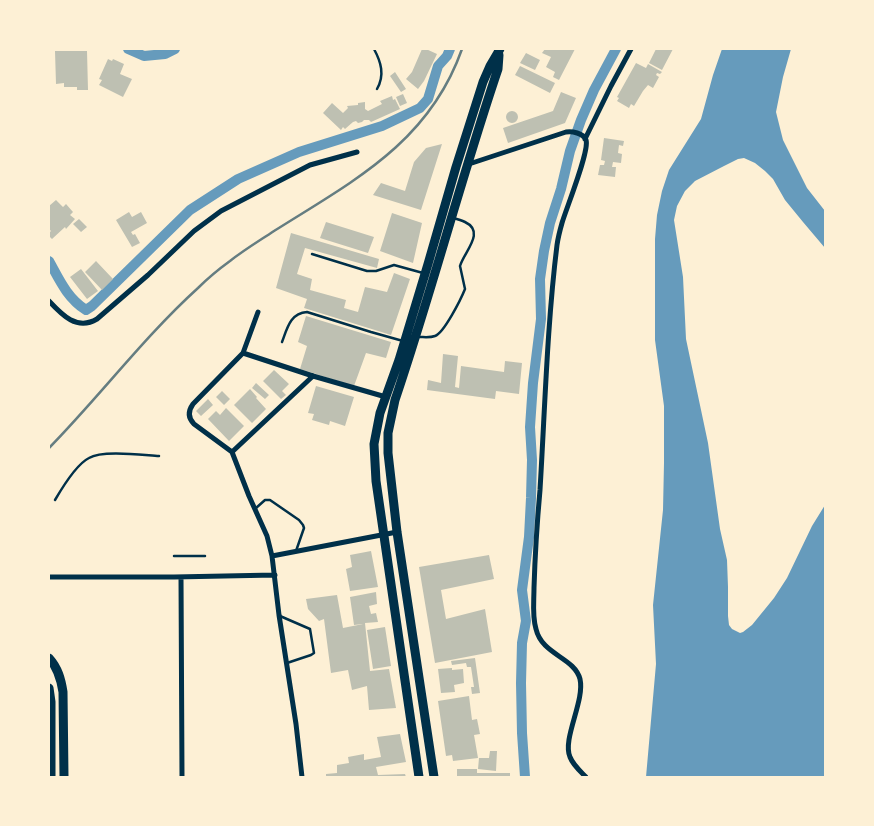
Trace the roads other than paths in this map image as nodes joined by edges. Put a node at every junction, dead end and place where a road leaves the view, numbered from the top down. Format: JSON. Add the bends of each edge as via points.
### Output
{"nodes":[{"id":1,"x":374,"y":49,"type":"edge"},
{"id":2,"x":631,"y":49,"type":"edge"},
{"id":3,"x":500,"y":51,"type":"edge"},
{"id":4,"x":377,"y":90,"type":"dead end"},
{"id":5,"x":586,"y":139,"type":"junction"},
{"id":6,"x":357,"y":152,"type":"dead end"},
{"id":7,"x":467,"y":165,"type":"junction"},
{"id":8,"x":456,"y":167,"type":"junction"},
{"id":9,"x":452,"y":218,"type":"junction"},
{"id":10,"x":312,"y":254,"type":"dead end"},
{"id":11,"x":425,"y":274,"type":"junction"},
{"id":12,"x":49,"y":301,"type":"edge"},
{"id":13,"x":258,"y":312,"type":"dead end"},
{"id":14,"x":415,"y":337,"type":"junction"},
{"id":15,"x":282,"y":342,"type":"dead end"},
{"id":16,"x":404,"y":342,"type":"junction"},
{"id":17,"x":243,"y":353,"type":"junction"},
{"id":18,"x":313,"y":376,"type":"junction"},
{"id":19,"x":385,"y":397,"type":"junction"},
{"id":20,"x":395,"y":400,"type":"junction"},
{"id":21,"x":232,"y":452,"type":"junction"},
{"id":22,"x":158,"y":456,"type":"dead end"},
{"id":23,"x":55,"y":500,"type":"dead end"},
{"id":24,"x":255,"y":509,"type":"junction"},
{"id":25,"x":397,"y":532,"type":"junction"},
{"id":26,"x":384,"y":534,"type":"junction"},
{"id":27,"x":296,"y":551,"type":"junction"},
{"id":28,"x":174,"y":556,"type":"dead end"},
{"id":29,"x":205,"y":556,"type":"dead end"},
{"id":30,"x":272,"y":556,"type":"junction"},
{"id":31,"x":275,"y":575,"type":"junction"},
{"id":32,"x":49,"y":577,"type":"edge"},
{"id":33,"x":181,"y":577,"type":"junction"},
{"id":34,"x":279,"y":615,"type":"junction"},
{"id":35,"x":49,"y":658,"type":"edge"},
{"id":36,"x":287,"y":663,"type":"junction"},
{"id":37,"x":49,"y":688,"type":"edge"},
{"id":38,"x":51,"y":777,"type":"edge"},
{"id":39,"x":64,"y":777,"type":"edge"},
{"id":40,"x":182,"y":777,"type":"edge"},
{"id":41,"x":302,"y":777,"type":"edge"},
{"id":42,"x":419,"y":777,"type":"edge"},
{"id":43,"x":434,"y":777,"type":"edge"},
{"id":44,"x":586,"y":777,"type":"edge"}],
"edges":[{"from":1,"to":4,"type":"lane","via":[[382,71]]},
{"from":2,"to":5,"type":"street"},
{"from":3,"to":7,"type":"highway","via":[[498,69]]},
{"from":3,"to":8,"type":"highway","via":[[483,82]]},
{"from":5,"to":7,"type":"street","via":[[570,131],[560,133]]},
{"from":5,"to":44,"type":"street","via":[[557,244],[534,608],[535,628],[541,641],[573,666],[580,680],[568,753]]},
{"from":6,"to":12,"type":"street","via":[[310,165],[221,211],[92,322],[72,321]]},
{"from":7,"to":8,"type":"street"},
{"from":7,"to":9,"type":"highway"},
{"from":8,"to":11,"type":"highway"},
{"from":9,"to":14,"type":"highway"},
{"from":9,"to":14,"type":"lane","via":[[466,222],[475,232],[460,266],[465,289],[441,332],[432,337]]},
{"from":10,"to":11,"type":"lane","via":[[367,271],[394,265]]},
{"from":11,"to":16,"type":"highway"},
{"from":13,"to":17,"type":"street"},
{"from":14,"to":20,"type":"highway"},
{"from":15,"to":16,"type":"lane","via":[[292,318],[307,312]]},
{"from":16,"to":19,"type":"highway"},
{"from":17,"to":18,"type":"street"},
{"from":17,"to":21,"type":"street","via":[[193,404],[190,411],[194,424]]},
{"from":18,"to":19,"type":"street"},
{"from":18,"to":21,"type":"street"},
{"from":19,"to":20,"type":"street"},
{"from":19,"to":26,"type":"highway","via":[[374,454]]},
{"from":20,"to":25,"type":"highway","via":[[388,453]]},
{"from":21,"to":24,"type":"street"},
{"from":22,"to":23,"type":"lane","via":[[93,456],[82,463]]},
{"from":24,"to":27,"type":"lane","via":[[265,500],[270,500],[301,522],[304,528]]},
{"from":24,"to":30,"type":"street"},
{"from":25,"to":26,"type":"street"},
{"from":25,"to":43,"type":"highway"},
{"from":26,"to":27,"type":"street"},
{"from":26,"to":42,"type":"highway"},
{"from":27,"to":30,"type":"street"},
{"from":28,"to":29,"type":"lane"},
{"from":30,"to":31,"type":"street"},
{"from":31,"to":33,"type":"street"},
{"from":31,"to":34,"type":"street"},
{"from":32,"to":33,"type":"street"},
{"from":33,"to":40,"type":"street"},
{"from":34,"to":36,"type":"street"},
{"from":34,"to":36,"type":"lane","via":[[310,630],[314,653]]},
{"from":35,"to":39,"type":"highway","via":[[61,679],[63,692]]},
{"from":36,"to":41,"type":"street"},
{"from":37,"to":38,"type":"highway"}]}
